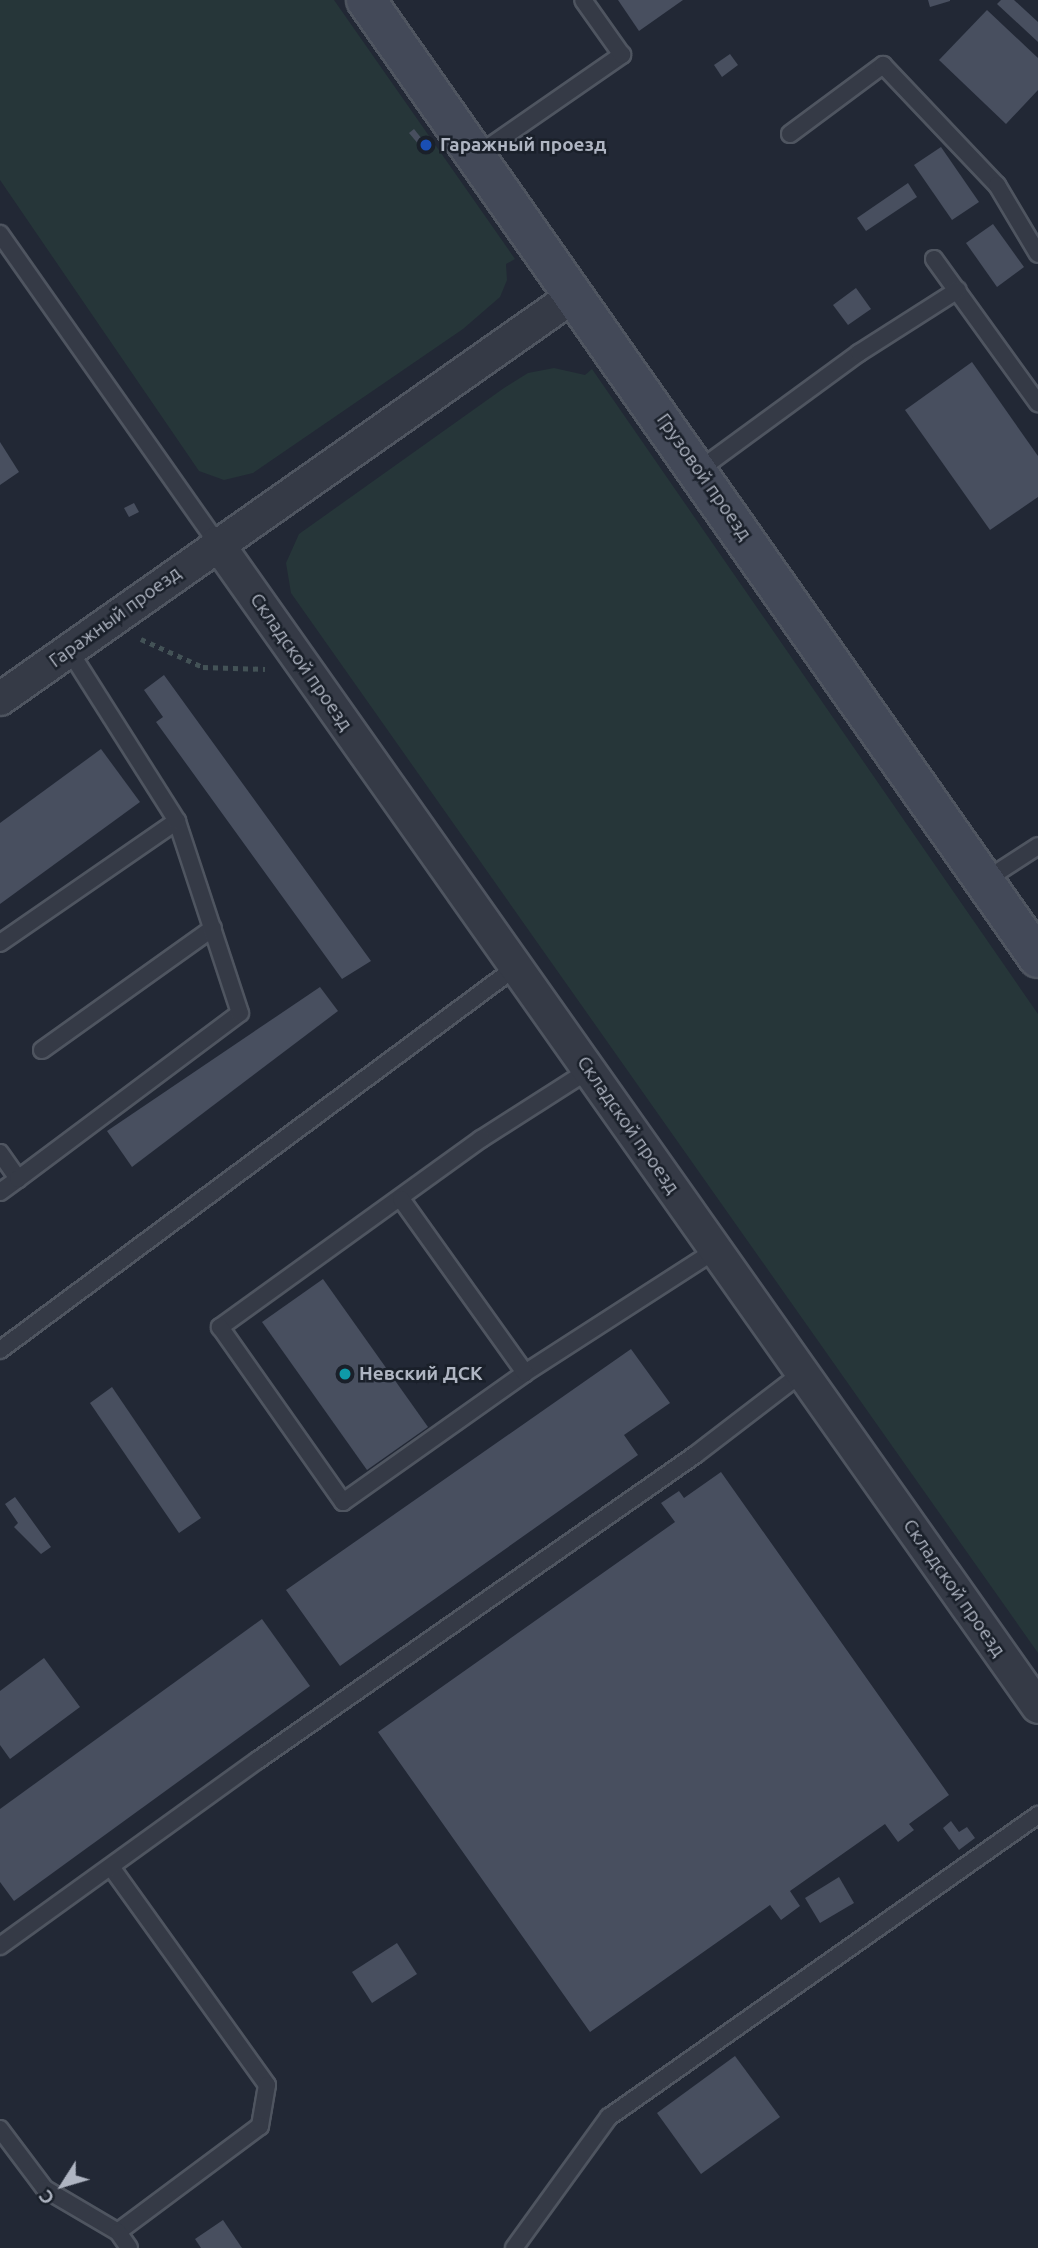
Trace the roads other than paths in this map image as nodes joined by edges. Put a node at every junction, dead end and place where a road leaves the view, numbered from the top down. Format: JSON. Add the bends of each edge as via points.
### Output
{"nodes":[{"id":1,"x":366,"y":0,"type":"edge"},
{"id":2,"x":583,"y":0,"type":"edge"},
{"id":3,"x":790,"y":134,"type":"dead end"},
{"id":4,"x":476,"y":156,"type":"junction"},
{"id":5,"x":0,"y":234,"type":"edge"},
{"id":6,"x":1038,"y":254,"type":"edge"},
{"id":7,"x":934,"y":259,"type":"dead end"},
{"id":8,"x":958,"y":290,"type":"junction"},
{"id":9,"x":576,"y":294,"type":"junction"},
{"id":10,"x":1038,"y":403,"type":"edge"},
{"id":11,"x":699,"y":470,"type":"junction"},
{"id":12,"x":217,"y":543,"type":"junction"},
{"id":13,"x":69,"y":650,"type":"junction"},
{"id":14,"x":0,"y":699,"type":"edge"},
{"id":15,"x":177,"y":821,"type":"junction"},
{"id":16,"x":1038,"y":846,"type":"edge"},
{"id":17,"x":984,"y":881,"type":"junction"},
{"id":18,"x":214,"y":928,"type":"junction"},
{"id":19,"x":0,"y":943,"type":"edge"},
{"id":20,"x":1038,"y":958,"type":"edge"},
{"id":21,"x":516,"y":967,"type":"junction"},
{"id":22,"x":42,"y":1050,"type":"dead end"},
{"id":23,"x":589,"y":1070,"type":"junction"},
{"id":24,"x":0,"y":1153,"type":"edge"},
{"id":25,"x":18,"y":1179,"type":"junction"},
{"id":26,"x":0,"y":1192,"type":"edge"},
{"id":27,"x":401,"y":1199,"type":"junction"},
{"id":28,"x":716,"y":1250,"type":"junction"},
{"id":29,"x":0,"y":1350,"type":"edge"},
{"id":30,"x":524,"y":1373,"type":"junction"},
{"id":31,"x":802,"y":1373,"type":"junction"},
{"id":32,"x":1038,"y":1707,"type":"edge"},
{"id":33,"x":1038,"y":1815,"type":"edge"},
{"id":34,"x":110,"y":1867,"type":"junction"},
{"id":35,"x":0,"y":1946,"type":"edge"},
{"id":36,"x":0,"y":2129,"type":"edge"},
{"id":37,"x":118,"y":2232,"type":"junction"},
{"id":38,"x":129,"y":2248,"type":"edge"},
{"id":39,"x":514,"y":2248,"type":"edge"}],
"edges":[{"from":1,"to":4,"type":"street","name":"Грузовой проезд"},
{"from":2,"to":4,"type":"lane","via":[[622,55]]},
{"from":3,"to":6,"type":"lane","via":[[883,65],[997,185]]},
{"from":4,"to":9,"type":"street","name":"Грузовой проезд"},
{"from":5,"to":12,"type":"lane"},
{"from":7,"to":8,"type":"lane"},
{"from":8,"to":10,"type":"lane"},
{"from":8,"to":11,"type":"lane","via":[[859,353]]},
{"from":9,"to":11,"type":"street","name":"Грузовой проезд"},
{"from":9,"to":12,"type":"street","name":"Гаражный проезд"},
{"from":11,"to":17,"type":"street","name":"Грузовой проезд"},
{"from":12,"to":13,"type":"street","name":"Гаражный проезд"},
{"from":12,"to":21,"type":"street","name":"Складской проезд"},
{"from":13,"to":14,"type":"street","name":"Гаражный проезд"},
{"from":13,"to":15,"type":"lane"},
{"from":15,"to":18,"type":"lane"},
{"from":15,"to":19,"type":"lane"},
{"from":16,"to":17,"type":"lane"},
{"from":17,"to":20,"type":"street","name":"Грузовой проезд"},
{"from":18,"to":22,"type":"lane"},
{"from":18,"to":25,"type":"lane","via":[[240,1013]]},
{"from":21,"to":23,"type":"street","name":"Складской проезд"},
{"from":21,"to":29,"type":"lane"},
{"from":23,"to":27,"type":"lane","via":[[481,1139]]},
{"from":23,"to":28,"type":"street","name":"Складской проезд"},
{"from":24,"to":25,"type":"lane"},
{"from":25,"to":26,"type":"lane"},
{"from":27,"to":30,"type":"lane"},
{"from":27,"to":30,"type":"lane","via":[[220,1327],[343,1502]]},
{"from":28,"to":30,"type":"lane"},
{"from":28,"to":31,"type":"street","name":"Складской проезд"},
{"from":31,"to":32,"type":"street","name":"Складской проезд"},
{"from":31,"to":34,"type":"lane","via":[[695,1455]]},
{"from":33,"to":39,"type":"lane","via":[[609,2117]]},
{"from":34,"to":35,"type":"lane"},
{"from":34,"to":37,"type":"lane","via":[[267,2085],[260,2126]]},
{"from":36,"to":37,"type":"lane","via":[[44,2189]]},
{"from":37,"to":38,"type":"lane"}]}
